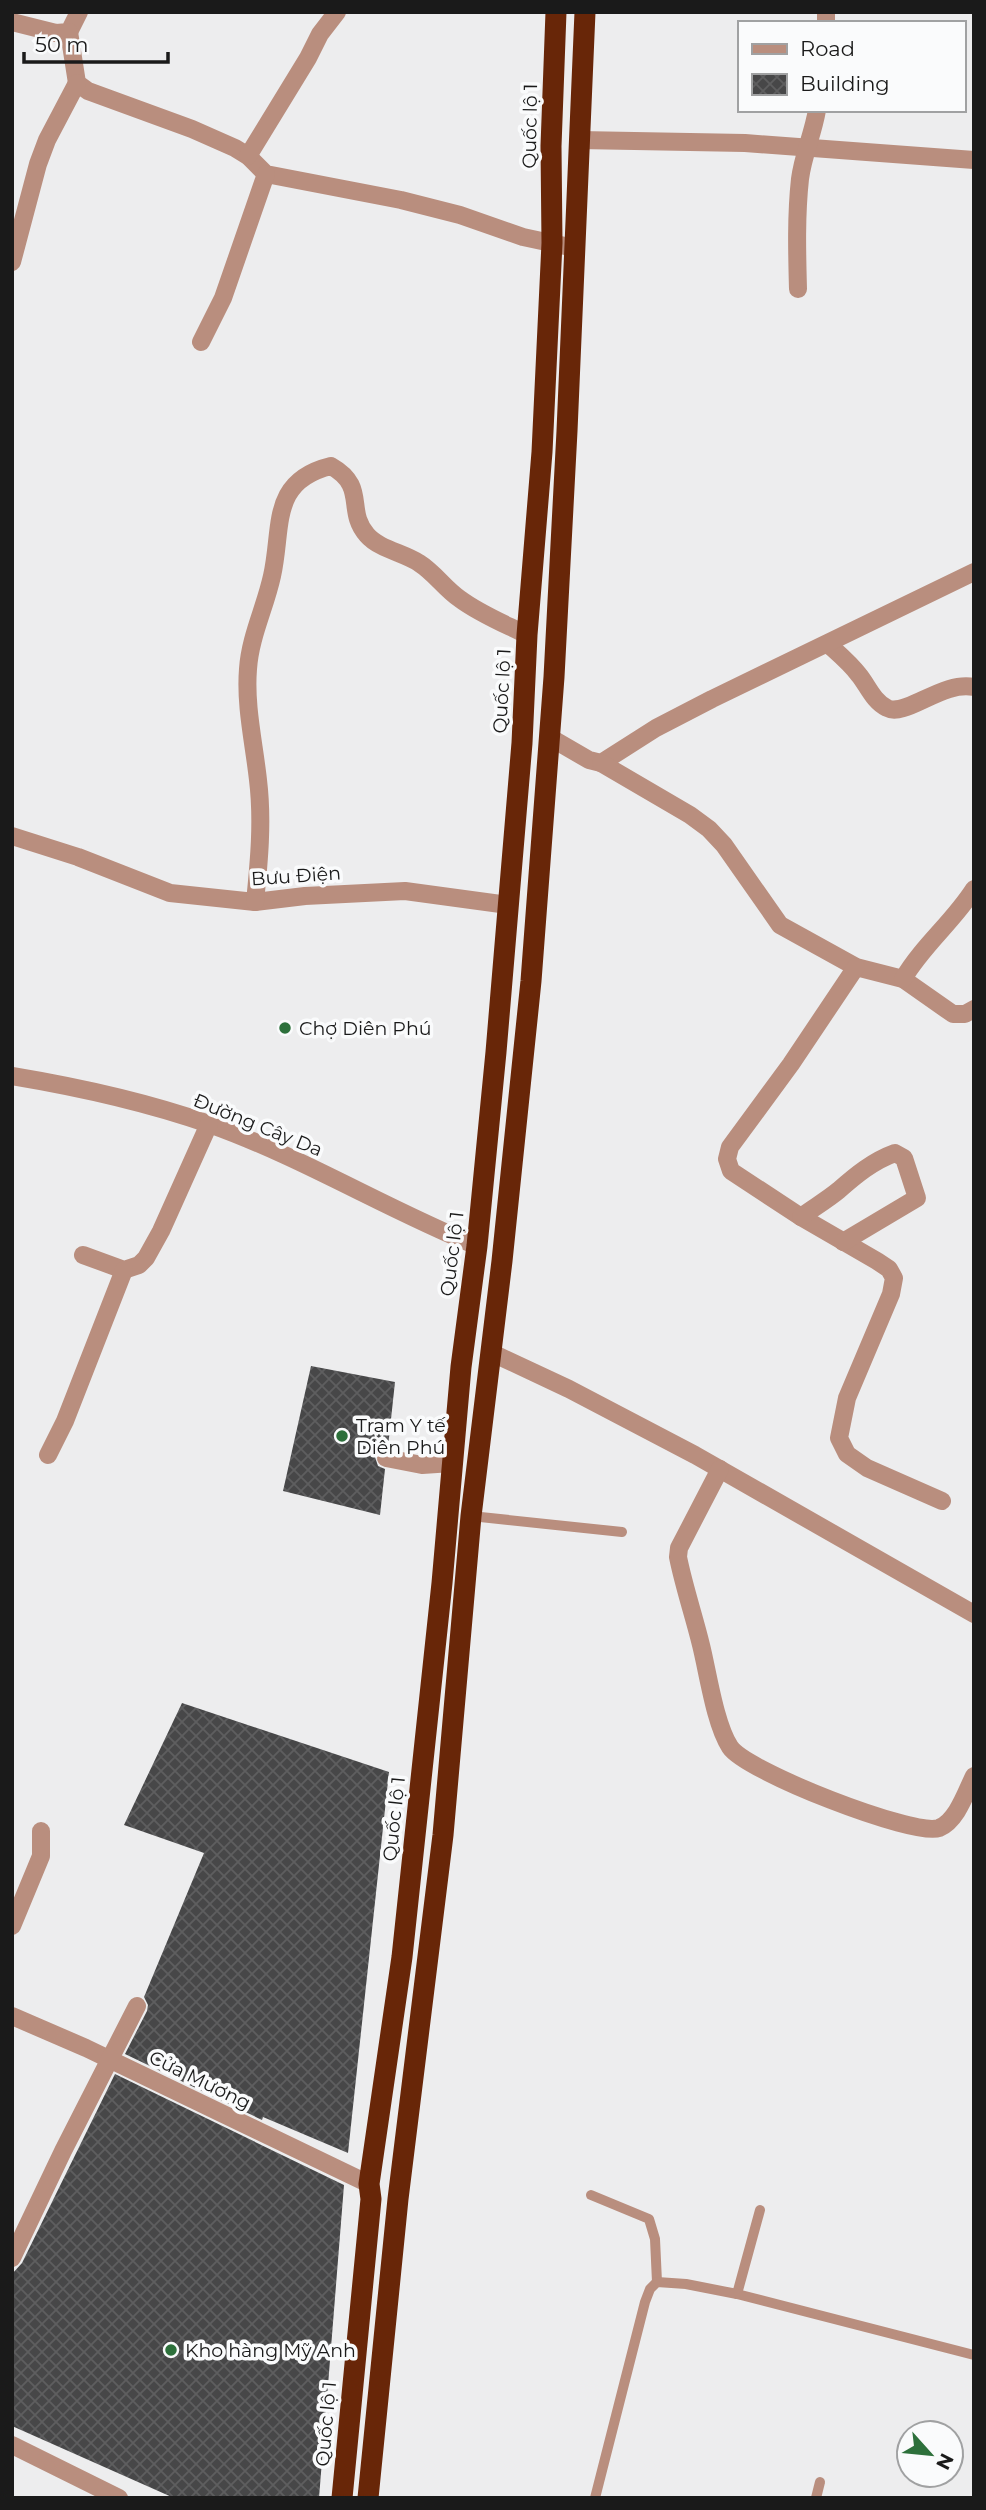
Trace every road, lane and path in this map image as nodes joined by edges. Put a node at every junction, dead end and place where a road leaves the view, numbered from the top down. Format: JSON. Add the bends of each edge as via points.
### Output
{"nodes":[{"id":1,"x":79,"y":12,"type":"edge"},
{"id":2,"x":337,"y":12,"type":"edge"},
{"id":3,"x":556,"y":12,"type":"edge"},
{"id":4,"x":584,"y":12,"type":"edge"},
{"id":5,"x":12,"y":22,"type":"edge"},
{"id":6,"x":69,"y":32,"type":"junction"},
{"id":7,"x":77,"y":83,"type":"junction"},
{"id":8,"x":817,"y":112,"type":"edge"},
{"id":9,"x":579,"y":140,"type":"junction"},
{"id":10,"x":805,"y":148,"type":"junction"},
{"id":11,"x":248,"y":156,"type":"junction"},
{"id":12,"x":974,"y":160,"type":"edge"},
{"id":13,"x":266,"y":174,"type":"junction"},
{"id":14,"x":552,"y":243,"type":"junction"},
{"id":15,"x":575,"y":247,"type":"junction"},
{"id":16,"x":12,"y":262,"type":"edge"},
{"id":17,"x":798,"y":289,"type":"dead end"},
{"id":18,"x":201,"y":342,"type":"dead end"},
{"id":19,"x":974,"y":572,"type":"edge"},
{"id":20,"x":527,"y":635,"type":"junction"},
{"id":21,"x":828,"y":644,"type":"junction"},
{"id":22,"x":974,"y":687,"type":"edge"},
{"id":23,"x":551,"y":738,"type":"junction"},
{"id":24,"x":601,"y":763,"type":"junction"},
{"id":25,"x":12,"y":836,"type":"edge"},
{"id":26,"x":974,"y":889,"type":"edge"},
{"id":27,"x":255,"y":902,"type":"junction"},
{"id":28,"x":508,"y":905,"type":"junction"},
{"id":29,"x":856,"y":967,"type":"junction"},
{"id":30,"x":903,"y":979,"type":"junction"},
{"id":31,"x":974,"y":1009,"type":"edge"},
{"id":32,"x":12,"y":1076,"type":"edge"},
{"id":33,"x":209,"y":1124,"type":"junction"},
{"id":34,"x":801,"y":1217,"type":"junction"},
{"id":35,"x":843,"y":1242,"type":"junction"},
{"id":36,"x":477,"y":1246,"type":"junction"},
{"id":37,"x":83,"y":1255,"type":"dead end"},
{"id":38,"x":124,"y":1270,"type":"junction"},
{"id":39,"x":490,"y":1352,"type":"junction"},
{"id":40,"x":48,"y":1455,"type":"dead end"},
{"id":41,"x":387,"y":1458,"type":"dead end"},
{"id":42,"x":452,"y":1463,"type":"junction"},
{"id":43,"x":720,"y":1469,"type":"junction"},
{"id":44,"x":942,"y":1501,"type":"dead end"},
{"id":45,"x":471,"y":1516,"type":"junction"},
{"id":46,"x":622,"y":1532,"type":"dead end"},
{"id":47,"x":974,"y":1614,"type":"edge"},
{"id":48,"x":974,"y":1776,"type":"edge"},
{"id":49,"x":41,"y":1831,"type":"dead end"},
{"id":50,"x":12,"y":1926,"type":"edge"},
{"id":51,"x":136,"y":2006,"type":"dead end"},
{"id":52,"x":12,"y":2016,"type":"edge"},
{"id":53,"x":110,"y":2060,"type":"junction"},
{"id":54,"x":369,"y":2184,"type":"junction"},
{"id":55,"x":591,"y":2195,"type":"dead end"},
{"id":56,"x":760,"y":2210,"type":"dead end"},
{"id":57,"x":12,"y":2258,"type":"edge"},
{"id":58,"x":657,"y":2282,"type":"junction"},
{"id":59,"x":737,"y":2294,"type":"junction"},
{"id":60,"x":974,"y":2355,"type":"edge"},
{"id":61,"x":12,"y":2445,"type":"edge"},
{"id":62,"x":820,"y":2482,"type":"dead end"},
{"id":63,"x":119,"y":2498,"type":"edge"},
{"id":64,"x":342,"y":2498,"type":"edge"},
{"id":65,"x":368,"y":2498,"type":"edge"},
{"id":66,"x":595,"y":2498,"type":"edge"},
{"id":67,"x":816,"y":2498,"type":"edge"}],
"edges":[{"from":1,"to":6,"type":"street"},
{"from":2,"to":11,"type":"street"},
{"from":3,"to":14,"type":"highway","name":"Quốc lộ 1"},
{"from":4,"to":9,"type":"highway"},
{"from":5,"to":6,"type":"street"},
{"from":6,"to":7,"type":"street"},
{"from":7,"to":11,"type":"street"},
{"from":7,"to":16,"type":"street","via":[[38,164]]},
{"from":8,"to":10,"type":"street"},
{"from":9,"to":10,"type":"street"},
{"from":9,"to":15,"type":"highway"},
{"from":10,"to":12,"type":"street"},
{"from":10,"to":17,"type":"street"},
{"from":11,"to":13,"type":"street"},
{"from":13,"to":14,"type":"street","via":[[401,200]]},
{"from":13,"to":18,"type":"street","via":[[223,298]]},
{"from":14,"to":15,"type":"street"},
{"from":14,"to":20,"type":"highway","name":"Quốc lộ 1"},
{"from":15,"to":23,"type":"highway"},
{"from":19,"to":21,"type":"street"},
{"from":20,"to":27,"type":"street","via":[[458,598],[417,561],[369,538],[360,525],[352,486],[344,473],[331,466],[299,480],[285,497],[279,518],[272,576],[248,667],[260,819]]},
{"from":20,"to":28,"type":"highway","name":"Quốc lộ 1"},
{"from":21,"to":22,"type":"street","via":[[888,710],[900,711],[950,687]]},
{"from":21,"to":24,"type":"street","via":[[656,728]]},
{"from":23,"to":24,"type":"street"},
{"from":23,"to":39,"type":"highway","via":[[524,1052]]},
{"from":24,"to":29,"type":"street","via":[[709,829],[780,925]]},
{"from":25,"to":27,"type":"street","name":"Bưu Điện","via":[[170,893]]},
{"from":26,"to":30,"type":"street"},
{"from":27,"to":28,"type":"street","name":"Bưu Điện","via":[[405,891]]},
{"from":28,"to":36,"type":"highway","name":"Quốc lộ 1"},
{"from":29,"to":30,"type":"street"},
{"from":29,"to":34,"type":"street","via":[[740,1131],[727,1159],[731,1171]]},
{"from":30,"to":31,"type":"street","via":[[953,1014]]},
{"from":32,"to":33,"type":"street","name":"Đường Cây Da","via":[[114,1097]]},
{"from":33,"to":36,"type":"street","name":"Đường Cây Da"},
{"from":33,"to":38,"type":"street","via":[[154,1246],[139,1265]]},
{"from":34,"to":35,"type":"street"},
{"from":34,"to":35,"type":"street","via":[[858,1172],[895,1153],[904,1158],[917,1198]]},
{"from":35,"to":44,"type":"street","via":[[889,1269],[894,1278],[846,1398],[839,1438],[847,1454],[867,1468]]},
{"from":36,"to":42,"type":"highway","name":"Quốc lộ 1"},
{"from":37,"to":38,"type":"street"},
{"from":38,"to":40,"type":"street"},
{"from":39,"to":43,"type":"street"},
{"from":39,"to":45,"type":"highway"},
{"from":41,"to":42,"type":"street","via":[[422,1465]]},
{"from":42,"to":54,"type":"highway","name":"Quốc lộ 1","via":[[402,1957]]},
{"from":43,"to":47,"type":"street"},
{"from":43,"to":48,"type":"street","via":[[678,1558],[718,1715],[732,1750],[787,1782],[921,1829],[933,1830],[951,1821]]},
{"from":45,"to":46,"type":"lane"},
{"from":45,"to":65,"type":"highway","via":[[443,1835],[398,2199]]},
{"from":49,"to":50,"type":"street","via":[[41,1856]]},
{"from":51,"to":53,"type":"street"},
{"from":52,"to":53,"type":"street","name":"Cửa Mương"},
{"from":53,"to":54,"type":"street","name":"Cửa Mương"},
{"from":53,"to":57,"type":"street"},
{"from":54,"to":64,"type":"highway","name":"Quốc lộ 1"},
{"from":55,"to":58,"type":"lane","via":[[649,2219]]},
{"from":56,"to":59,"type":"lane"},
{"from":58,"to":59,"type":"lane"},
{"from":58,"to":66,"type":"lane","via":[[645,2302]]},
{"from":59,"to":60,"type":"lane"},
{"from":61,"to":63,"type":"street"},
{"from":62,"to":67,"type":"lane"}]}
